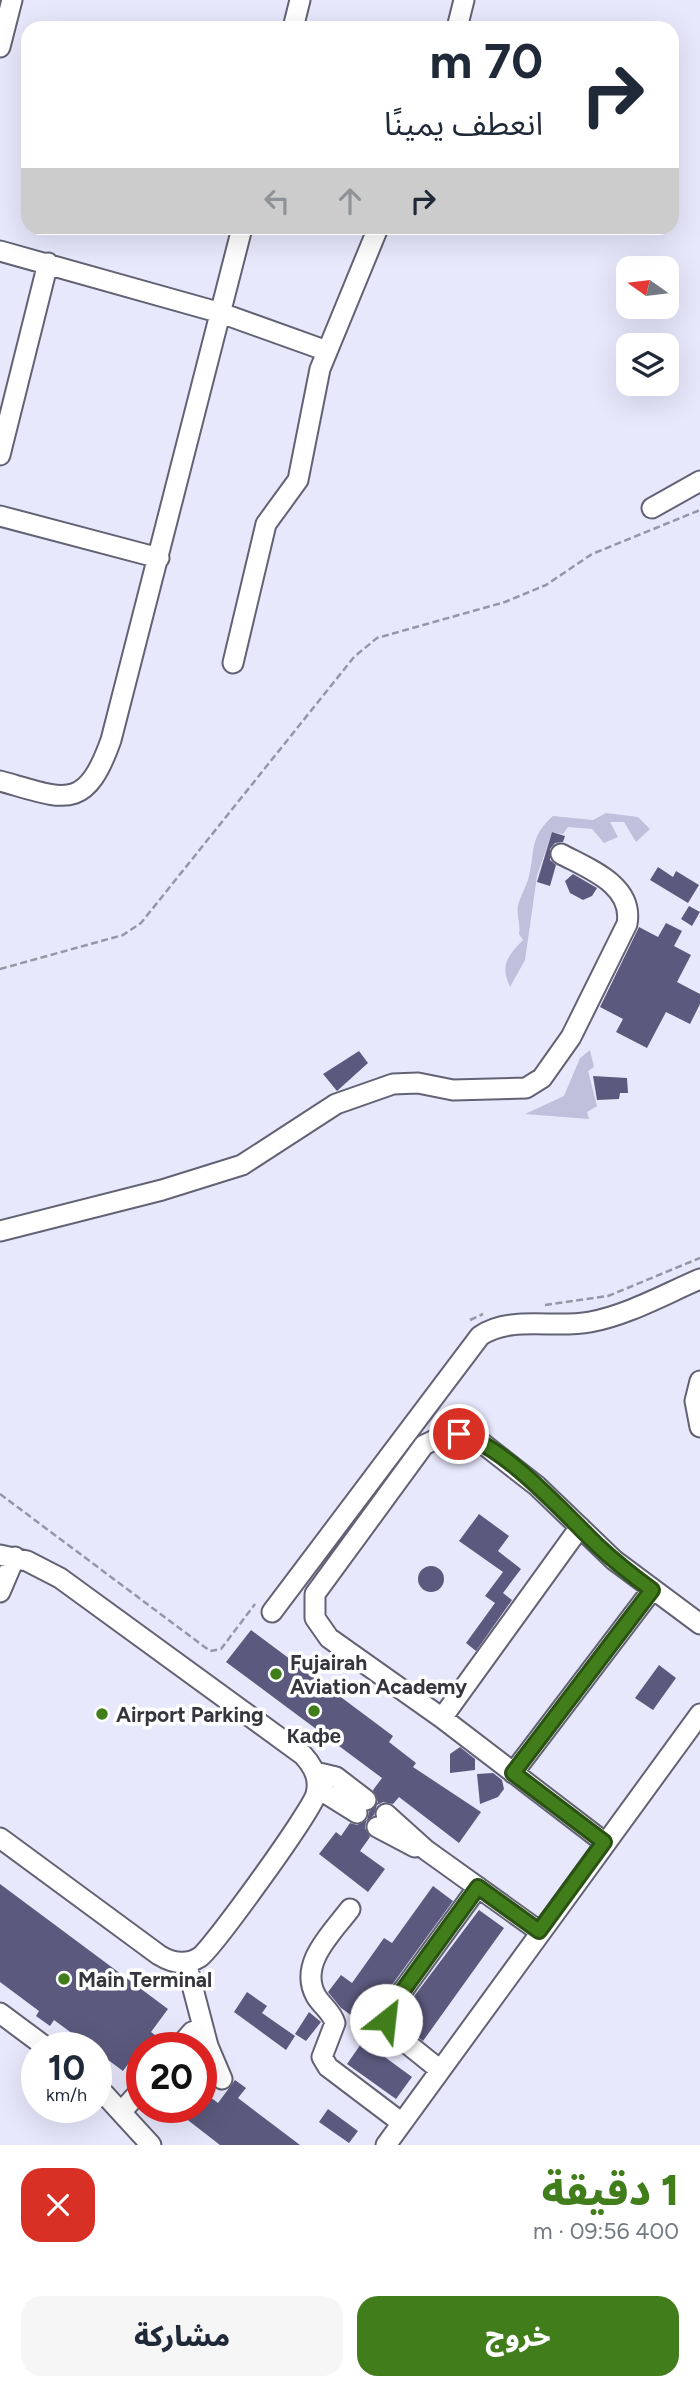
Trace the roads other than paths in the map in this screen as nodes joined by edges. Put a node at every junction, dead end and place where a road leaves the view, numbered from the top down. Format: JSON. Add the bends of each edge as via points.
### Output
{"nodes":[{"id":1,"x":12,"y":0,"type":"edge"},
{"id":2,"x":300,"y":0,"type":"edge"},
{"id":3,"x":464,"y":0,"type":"edge"},
{"id":4,"x":295,"y":21,"type":"edge"},
{"id":5,"x":459,"y":21,"type":"edge"},
{"id":6,"x":0,"y":47,"type":"edge"},
{"id":7,"x":240,"y":235,"type":"edge"},
{"id":8,"x":375,"y":235,"type":"edge"},
{"id":9,"x":0,"y":251,"type":"edge"},
{"id":10,"x":48,"y":263,"type":"junction"},
{"id":11,"x":221,"y":313,"type":"junction"},
{"id":12,"x":327,"y":351,"type":"junction"},
{"id":13,"x":0,"y":455,"type":"edge"},
{"id":14,"x":700,"y":481,"type":"edge"},
{"id":15,"x":652,"y":508,"type":"dead end"},
{"id":16,"x":0,"y":516,"type":"edge"},
{"id":17,"x":159,"y":558,"type":"junction"},
{"id":18,"x":233,"y":663,"type":"dead end"},
{"id":19,"x":0,"y":781,"type":"edge"},
{"id":20,"x":561,"y":854,"type":"dead end"},
{"id":21,"x":0,"y":1231,"type":"edge"},
{"id":22,"x":700,"y":1279,"type":"edge"},
{"id":23,"x":700,"y":1381,"type":"edge"},
{"id":24,"x":700,"y":1427,"type":"edge"},
{"id":25,"x":580,"y":1527,"type":"junction"},
{"id":26,"x":7,"y":1556,"type":"edge"},
{"id":27,"x":652,"y":1590,"type":"junction"},
{"id":28,"x":0,"y":1592,"type":"edge"},
{"id":29,"x":264,"y":1607,"type":"road end"},
{"id":30,"x":700,"y":1624,"type":"edge"},
{"id":31,"x":700,"y":1714,"type":"edge"},
{"id":32,"x":442,"y":1718,"type":"junction"},
{"id":33,"x":513,"y":1773,"type":"junction"},
{"id":34,"x":316,"y":1780,"type":"junction"},
{"id":35,"x":361,"y":1807,"type":"dead end"},
{"id":36,"x":382,"y":1821,"type":"dead end"},
{"id":37,"x":0,"y":1839,"type":"edge"},
{"id":38,"x":604,"y":1842,"type":"junction"},
{"id":39,"x":478,"y":1887,"type":"junction"},
{"id":40,"x":351,"y":1909,"type":"dead end"},
{"id":41,"x":539,"y":1931,"type":"junction"},
{"id":42,"x":186,"y":1962,"type":"junction"},
{"id":43,"x":0,"y":2012,"type":"edge"},
{"id":44,"x":204,"y":2028,"type":"junction"},
{"id":45,"x":26,"y":2032,"type":"edge"},
{"id":46,"x":192,"y":2032,"type":"edge"},
{"id":47,"x":440,"y":2070,"type":"junction"},
{"id":48,"x":222,"y":2078,"type":"dead end"},
{"id":49,"x":112,"y":2102,"type":"edge"},
{"id":50,"x":126,"y":2107,"type":"edge"},
{"id":51,"x":121,"y":2112,"type":"junction"},
{"id":52,"x":402,"y":2123,"type":"junction"},
{"id":53,"x":151,"y":2145,"type":"edge"},
{"id":54,"x":386,"y":2145,"type":"edge"}],
"edges":[{"from":1,"to":6,"type":"street"},
{"from":2,"to":4,"type":"street"},
{"from":3,"to":5,"type":"street"},
{"from":7,"to":11,"type":"street"},
{"from":8,"to":12,"type":"street"},
{"from":9,"to":10,"type":"street"},
{"from":10,"to":11,"type":"street"},
{"from":10,"to":13,"type":"street"},
{"from":11,"to":12,"type":"street"},
{"from":11,"to":17,"type":"street"},
{"from":12,"to":18,"type":"street","via":[[298,480],[266,524]]},
{"from":14,"to":15,"type":"street"},
{"from":16,"to":17,"type":"street"},
{"from":17,"to":19,"type":"street","via":[[111,740],[88,788],[65,796]]},
{"from":20,"to":21,"type":"street","via":[[603,877],[624,895],[629,912],[571,1037],[542,1078],[526,1088],[505,1091],[393,1084],[336,1104],[242,1165]]},
{"from":22,"to":29,"type":"street","via":[[605,1319],[574,1325],[505,1325],[480,1336]]},
{"from":23,"to":24,"type":"street","via":[[695,1401]]},
{"from":25,"to":27,"type":"street"},
{"from":25,"to":32,"type":"street"},
{"from":25,"to":32,"type":"street","via":[[482,1443],[447,1434],[424,1445],[321,1583],[313,1606],[320,1629]]},
{"from":26,"to":28,"type":"street"},
{"from":26,"to":34,"type":"street","via":[[60,1578],[303,1755]]},
{"from":27,"to":30,"type":"street"},
{"from":27,"to":33,"type":"street"},
{"from":31,"to":38,"type":"street"},
{"from":32,"to":33,"type":"street"},
{"from":33,"to":38,"type":"street"},
{"from":34,"to":35,"type":"street"},
{"from":34,"to":42,"type":"street","via":[[315,1798],[299,1825],[204,1953]]},
{"from":36,"to":39,"type":"street"},
{"from":37,"to":42,"type":"street","via":[[168,1961]]},
{"from":38,"to":41,"type":"street"},
{"from":39,"to":41,"type":"street"},
{"from":39,"to":47,"type":"street","via":[[388,2011],[389,2029]]},
{"from":40,"to":52,"type":"street","via":[[312,1968],[316,1997],[335,2024],[321,2057]]},
{"from":41,"to":47,"type":"street"},
{"from":42,"to":44,"type":"street"},
{"from":43,"to":45,"type":"street"},
{"from":44,"to":46,"type":"street"},
{"from":44,"to":48,"type":"street"},
{"from":47,"to":52,"type":"street"},
{"from":49,"to":51,"type":"street"},
{"from":50,"to":51,"type":"street"},
{"from":51,"to":53,"type":"street"},
{"from":52,"to":54,"type":"street"}]}
